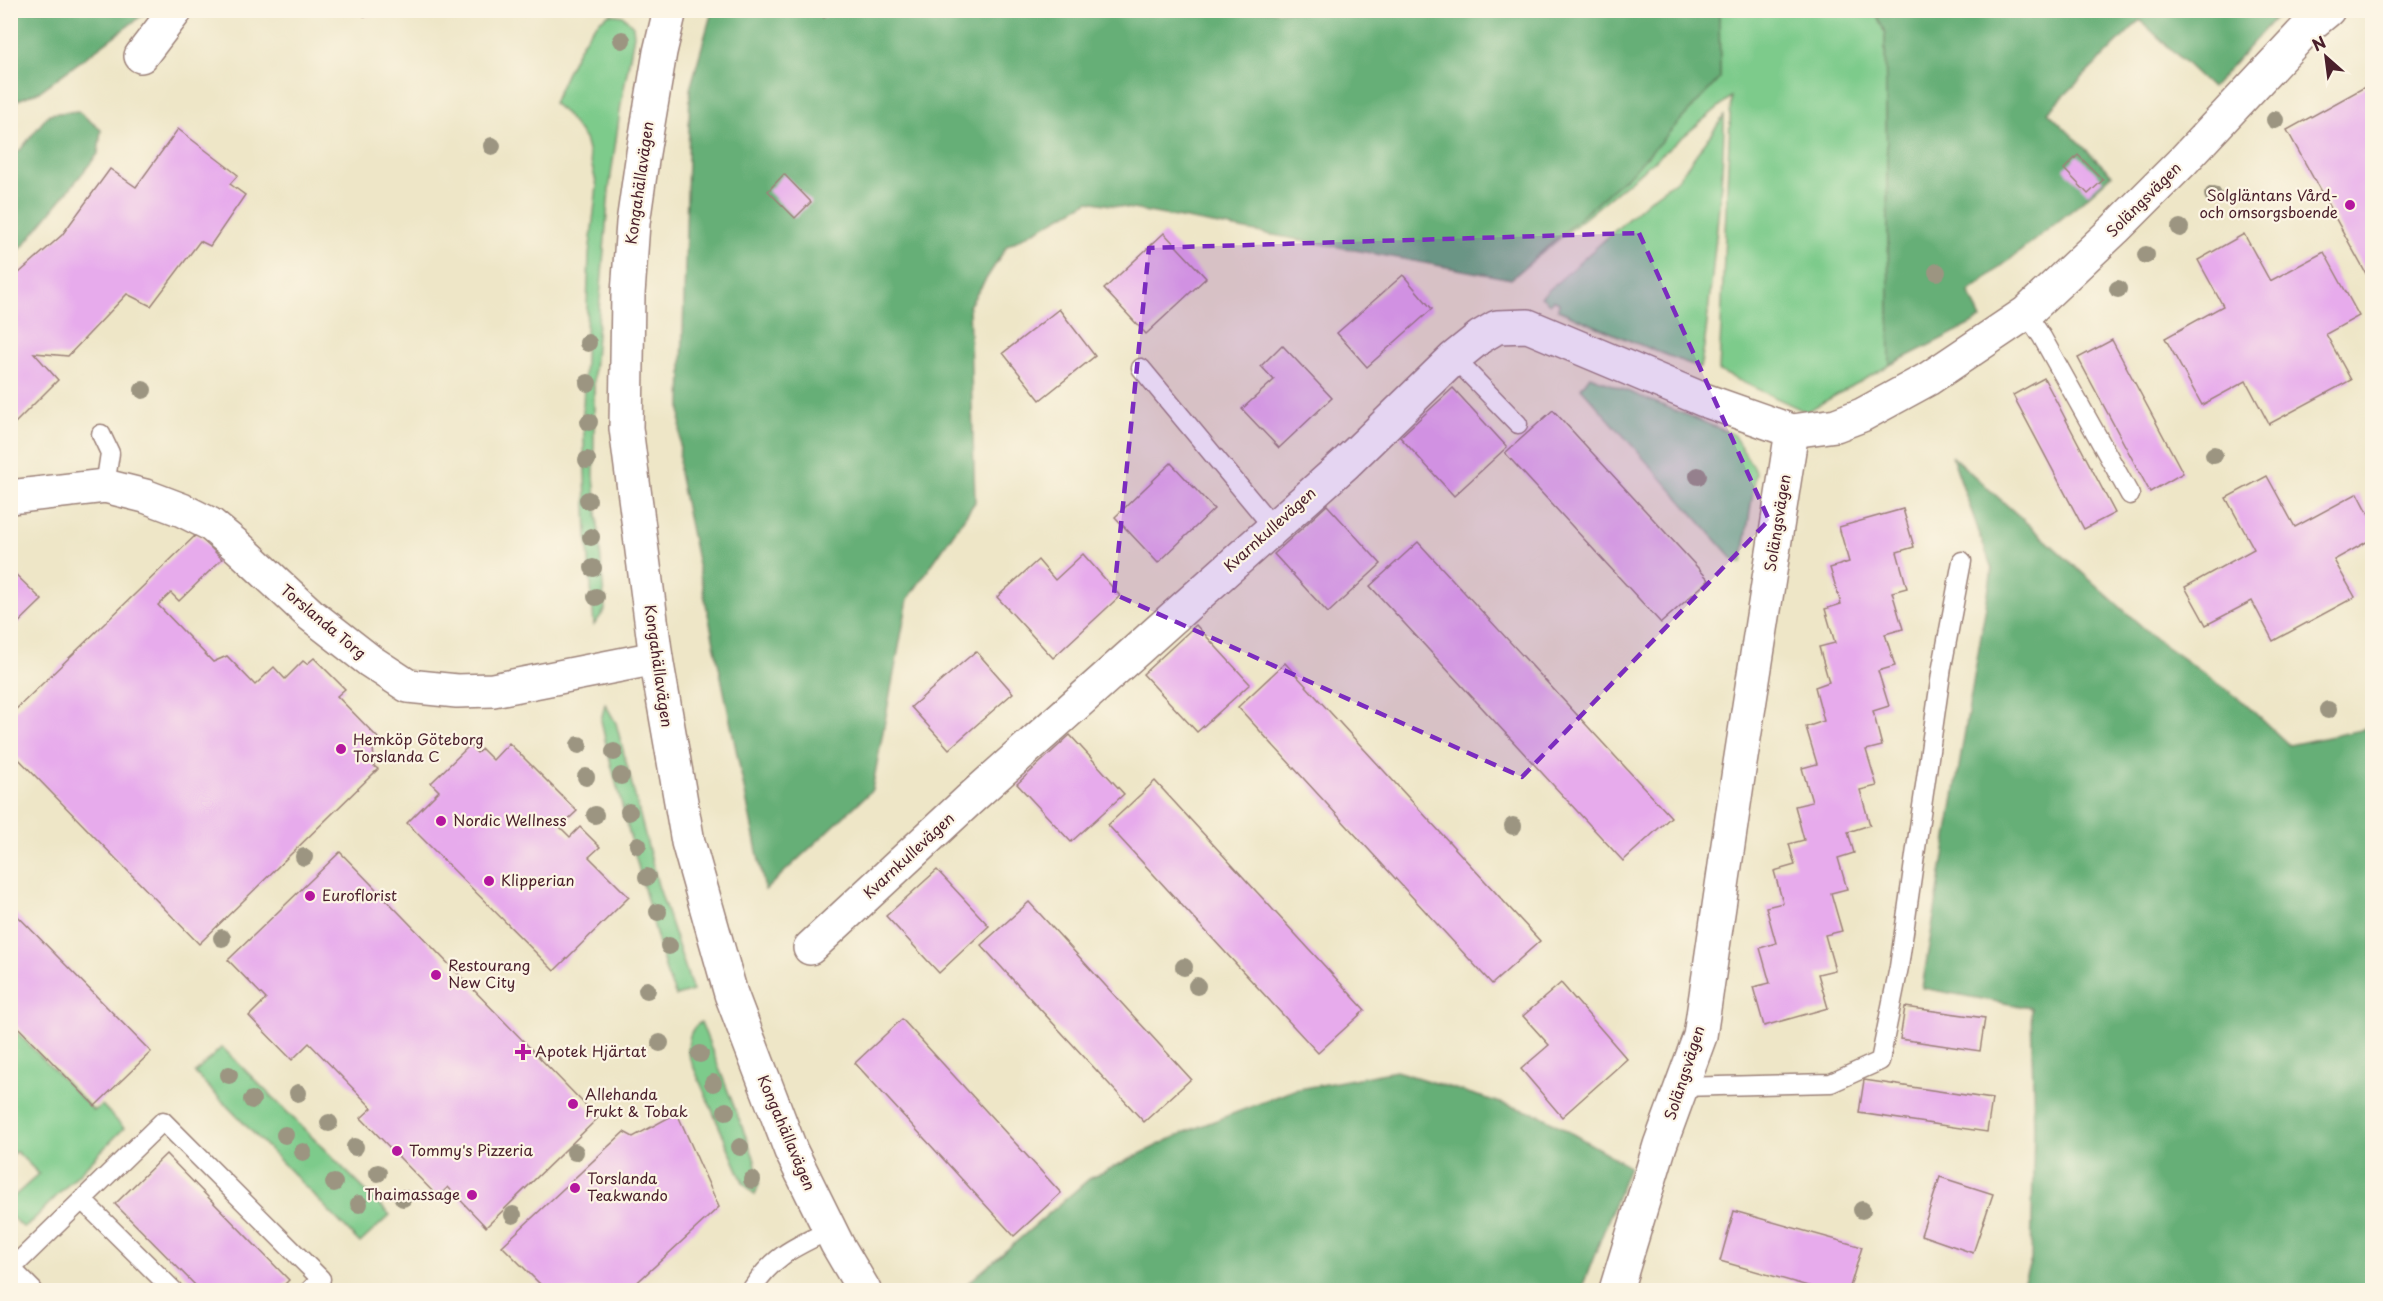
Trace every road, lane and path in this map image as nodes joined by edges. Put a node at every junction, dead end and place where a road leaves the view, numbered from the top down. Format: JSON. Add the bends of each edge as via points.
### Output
{"nodes":[{"id":1,"x":176,"y":10,"type":"edge"},
{"id":2,"x":670,"y":10,"type":"edge"},
{"id":3,"x":2328,"y":10,"type":"edge"},
{"id":4,"x":141,"y":56,"type":"dead end"},
{"id":5,"x":2026,"y":313,"type":"junction"},
{"id":6,"x":1454,"y":358,"type":"junction"},
{"id":7,"x":1141,"y":368,"type":"dead end"},
{"id":8,"x":1518,"y":424,"type":"dead end"},
{"id":9,"x":1792,"y":431,"type":"junction"},
{"id":10,"x":101,"y":434,"type":"dead end"},
{"id":11,"x":105,"y":486,"type":"junction"},
{"id":12,"x":2130,"y":495,"type":"dead end"},
{"id":13,"x":10,"y":497,"type":"edge"},
{"id":14,"x":1274,"y":527,"type":"junction"},
{"id":15,"x":1962,"y":561,"type":"dead end"},
{"id":16,"x":656,"y":658,"type":"junction"},
{"id":17,"x":810,"y":948,"type":"dead end"},
{"id":18,"x":1681,"y":1087,"type":"junction"},
{"id":19,"x":82,"y":1200,"type":"junction"},
{"id":20,"x":830,"y":1230,"type":"junction"},
{"id":21,"x":11,"y":1270,"type":"edge"},
{"id":22,"x":33,"y":1290,"type":"edge"},
{"id":23,"x":173,"y":1290,"type":"edge"},
{"id":24,"x":310,"y":1290,"type":"edge"},
{"id":25,"x":751,"y":1290,"type":"edge"},
{"id":26,"x":864,"y":1290,"type":"edge"},
{"id":27,"x":1616,"y":1290,"type":"edge"}],
"edges":[{"from":1,"to":4,"type":"street"},
{"from":2,"to":16,"type":"street","name":"Kongahällavägen","via":[[643,153],[628,294],[626,428]]},
{"from":3,"to":5,"type":"street","name":"Solängsvägen","via":[[2183,161]]},
{"from":5,"to":9,"type":"street","name":"Solängsvägen","via":[[1928,379],[1862,415],[1836,425]]},
{"from":5,"to":12,"type":"lane"},
{"from":6,"to":8,"type":"lane"},
{"from":6,"to":9,"type":"street","name":"Kvarnkullevägen","via":[[1497,327],[1528,326],[1704,400]]},
{"from":6,"to":14,"type":"street","name":"Kvarnkullevägen"},
{"from":7,"to":14,"type":"lane"},
{"from":9,"to":18,"type":"street","name":"Solängsvägen","via":[[1700,1036]]},
{"from":10,"to":11,"type":"lane","via":[[110,453]]},
{"from":11,"to":13,"type":"street","name":"Torslanda Torg"},
{"from":11,"to":16,"type":"street","name":"Torslanda Torg","via":[[145,496],[210,524],[310,615],[408,686],[493,690]]},
{"from":14,"to":17,"type":"street","name":"Kvarnkullevägen"},
{"from":15,"to":18,"type":"lane","via":[[1942,667],[1899,967],[1880,1061],[1831,1083]]},
{"from":16,"to":20,"type":"street","name":"Kongahällavägen","via":[[688,842],[721,963],[787,1141]]},
{"from":18,"to":27,"type":"street","name":"Solängsvägen"},
{"from":19,"to":21,"type":"lane"},
{"from":19,"to":23,"type":"lane"},
{"from":19,"to":24,"type":"lane","via":[[163,1121],[321,1279]]},
{"from":20,"to":25,"type":"lane","via":[[777,1258]]},
{"from":20,"to":26,"type":"street","name":"Kongahällavägen"},
{"from":21,"to":22,"type":"lane"}]}
